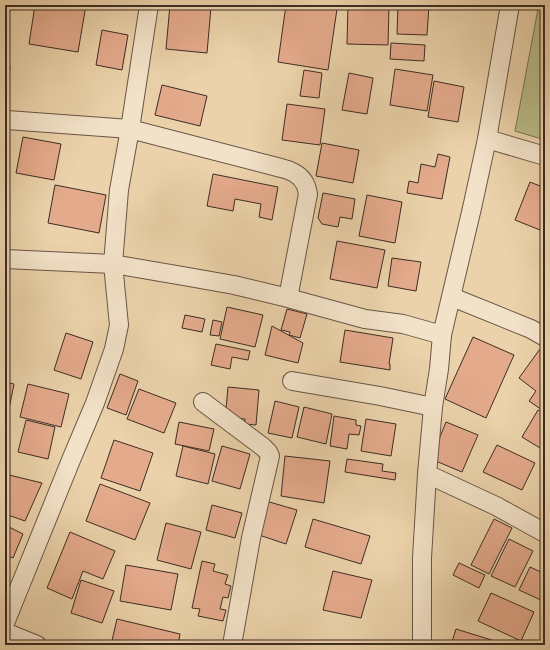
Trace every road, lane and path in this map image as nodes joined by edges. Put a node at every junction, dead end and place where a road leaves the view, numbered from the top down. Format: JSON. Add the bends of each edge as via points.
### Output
{"nodes":[{"id":1,"x":149,"y":5,"type":"edge"},
{"id":2,"x":510,"y":5,"type":"edge"},
{"id":3,"x":7,"y":120,"type":"dead end"},
{"id":4,"x":130,"y":129,"type":"junction"},
{"id":5,"x":487,"y":139,"type":"junction"},
{"id":6,"x":545,"y":156,"type":"edge"},
{"id":7,"x":5,"y":259,"type":"edge"},
{"id":8,"x":114,"y":264,"type":"junction"},
{"id":9,"x":452,"y":297,"type":"junction"},
{"id":10,"x":288,"y":298,"type":"junction"},
{"id":11,"x":442,"y":335,"type":"junction"},
{"id":12,"x":545,"y":336,"type":"edge"},
{"id":13,"x":292,"y":381,"type":"dead end"},
{"id":14,"x":203,"y":402,"type":"dead end"},
{"id":15,"x":433,"y":407,"type":"junction"},
{"id":16,"x":427,"y":474,"type":"junction"},
{"id":17,"x":545,"y":533,"type":"edge"},
{"id":18,"x":5,"y":624,"type":"edge"},
{"id":19,"x":5,"y":632,"type":"edge"},
{"id":20,"x":37,"y":645,"type":"edge"},
{"id":21,"x":232,"y":645,"type":"edge"},
{"id":22,"x":422,"y":645,"type":"edge"}],
"edges":[{"from":1,"to":4,"type":"street"},
{"from":2,"to":5,"type":"street"},
{"from":3,"to":4,"type":"street"},
{"from":4,"to":8,"type":"street","via":[[119,190]]},
{"from":4,"to":10,"type":"street","via":[[297,174],[305,183],[308,194]]},
{"from":5,"to":6,"type":"street"},
{"from":5,"to":9,"type":"street"},
{"from":7,"to":8,"type":"street"},
{"from":8,"to":10,"type":"street","via":[[234,285]]},
{"from":8,"to":18,"type":"street","via":[[119,325],[114,349],[95,403]]},
{"from":9,"to":11,"type":"street"},
{"from":9,"to":12,"type":"street"},
{"from":10,"to":11,"type":"street","via":[[365,320],[403,324]]},
{"from":11,"to":15,"type":"street"},
{"from":13,"to":15,"type":"street"},
{"from":14,"to":21,"type":"street","via":[[263,447],[270,456],[251,538]]},
{"from":15,"to":16,"type":"street"},
{"from":16,"to":17,"type":"street","via":[[496,506]]},
{"from":16,"to":22,"type":"street","via":[[422,558]]},
{"from":19,"to":20,"type":"street"}]}
